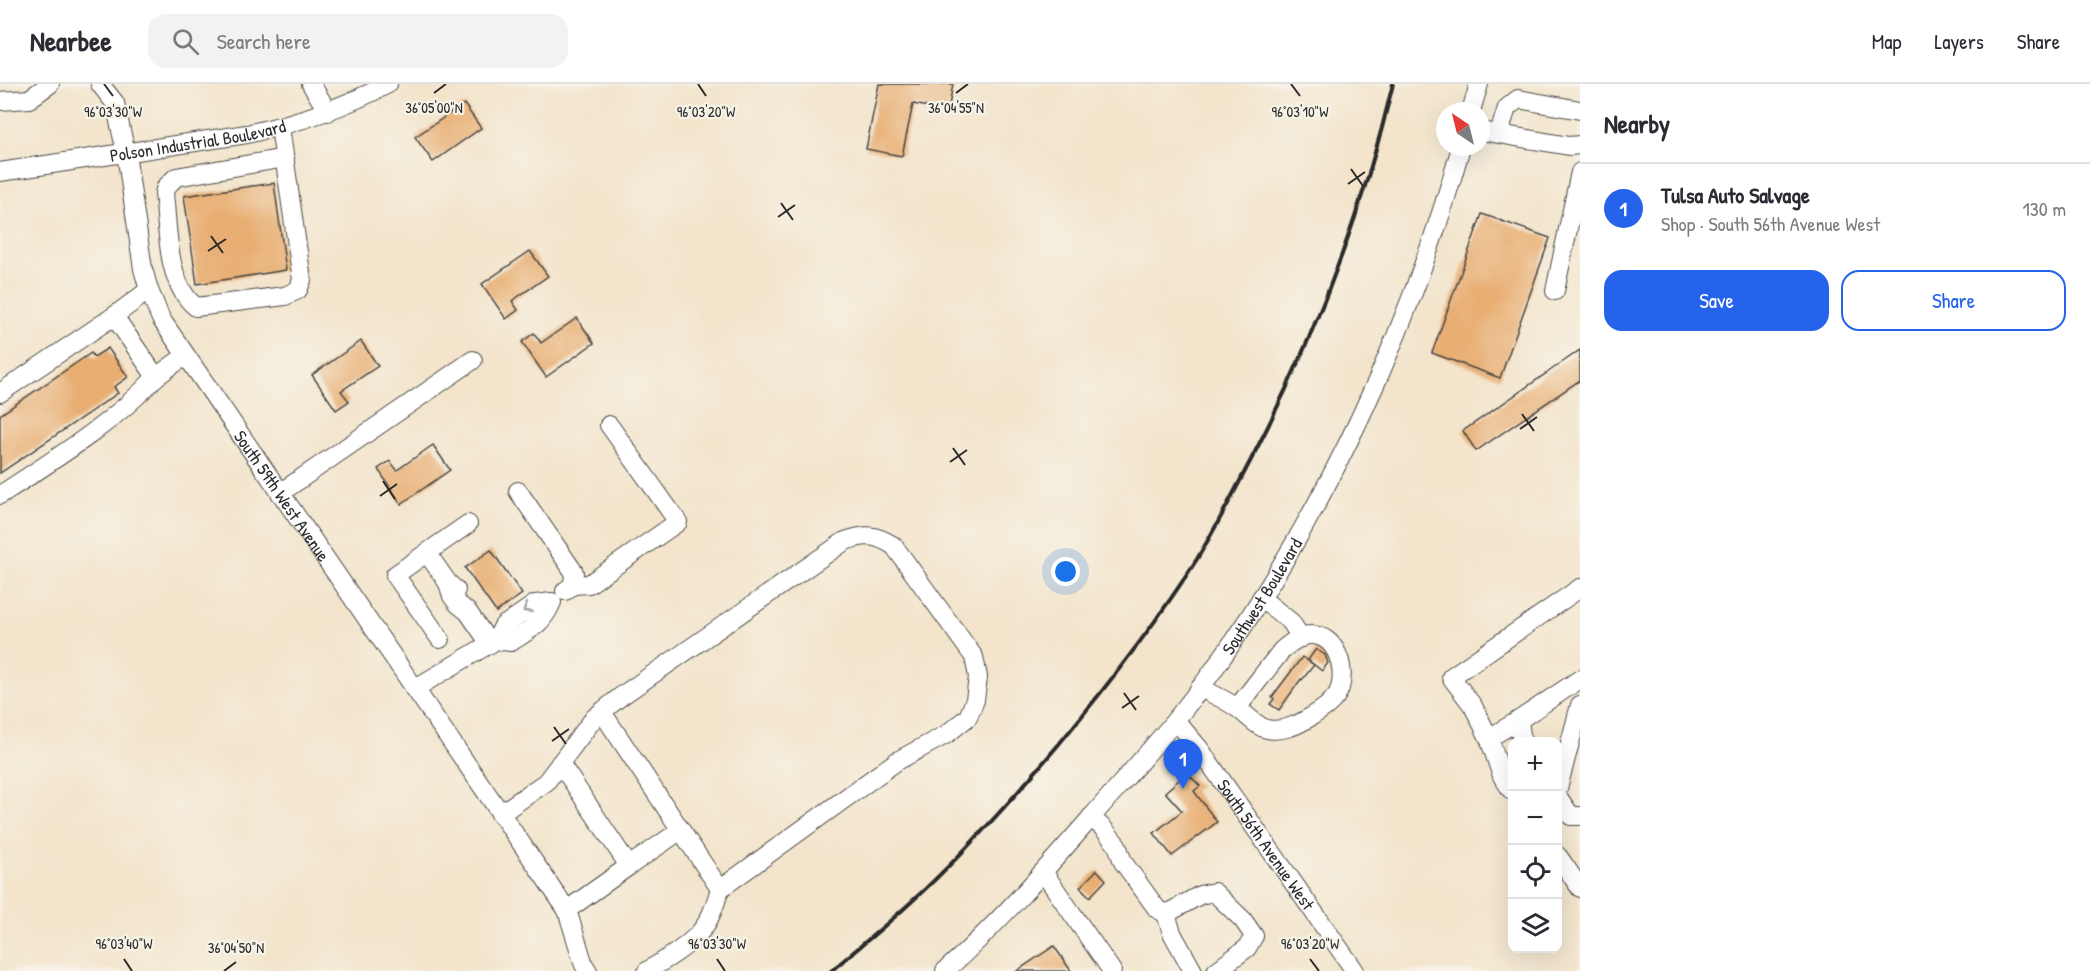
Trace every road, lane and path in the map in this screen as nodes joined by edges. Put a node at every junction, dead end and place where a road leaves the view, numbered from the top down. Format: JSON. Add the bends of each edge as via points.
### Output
{"nodes":[{"id":1,"x":50,"y":84,"type":"edge"},
{"id":2,"x":100,"y":84,"type":"edge"},
{"id":3,"x":311,"y":84,"type":"edge"},
{"id":4,"x":388,"y":84,"type":"edge"},
{"id":5,"x":1479,"y":84,"type":"edge"},
{"id":6,"x":0,"y":101,"type":"edge"},
{"id":7,"x":1474,"y":102,"type":"edge"},
{"id":8,"x":1580,"y":110,"type":"edge"},
{"id":9,"x":328,"y":112,"type":"junction"},
{"id":10,"x":280,"y":127,"type":"junction"},
{"id":11,"x":1490,"y":132,"type":"edge"},
{"id":12,"x":1580,"y":145,"type":"edge"},
{"id":13,"x":126,"y":153,"type":"junction"},
{"id":14,"x":1458,"y":156,"type":"edge"},
{"id":15,"x":285,"y":158,"type":"junction"},
{"id":16,"x":0,"y":172,"type":"edge"},
{"id":17,"x":1580,"y":172,"type":"edge"},
{"id":18,"x":171,"y":260,"type":"junction"},
{"id":19,"x":143,"y":265,"type":"junction"},
{"id":20,"x":149,"y":290,"type":"junction"},
{"id":21,"x":1556,"y":291,"type":"dead end"},
{"id":22,"x":114,"y":316,"type":"junction"},
{"id":23,"x":185,"y":356,"type":"junction"},
{"id":24,"x":473,"y":360,"type":"dead end"},
{"id":25,"x":156,"y":377,"type":"junction"},
{"id":26,"x":0,"y":393,"type":"edge"},
{"id":27,"x":609,"y":425,"type":"dead end"},
{"id":28,"x":518,"y":491,"type":"dead end"},
{"id":29,"x":280,"y":493,"type":"junction"},
{"id":30,"x":0,"y":495,"type":"edge"},
{"id":31,"x":468,"y":524,"type":"dead end"},
{"id":32,"x":427,"y":553,"type":"junction"},
{"id":33,"x":573,"y":585,"type":"junction"},
{"id":34,"x":1580,"y":588,"type":"edge"},
{"id":35,"x":1261,"y":598,"type":"junction"},
{"id":36,"x":1301,"y":638,"type":"junction"},
{"id":37,"x":440,"y":639,"type":"dead end"},
{"id":38,"x":493,"y":642,"type":"junction"},
{"id":39,"x":1200,"y":688,"type":"junction"},
{"id":40,"x":1577,"y":688,"type":"edge"},
{"id":41,"x":414,"y":689,"type":"junction"},
{"id":42,"x":1580,"y":705,"type":"edge"},
{"id":43,"x":1237,"y":708,"type":"junction"},
{"id":44,"x":602,"y":712,"type":"junction"},
{"id":45,"x":1519,"y":720,"type":"junction"},
{"id":46,"x":1176,"y":721,"type":"junction"},
{"id":47,"x":1521,"y":737,"type":"edge"},
{"id":48,"x":1489,"y":738,"type":"junction"},
{"id":49,"x":560,"y":763,"type":"junction"},
{"id":50,"x":1562,"y":770,"type":"edge"},
{"id":51,"x":1508,"y":785,"type":"edge"},
{"id":52,"x":1562,"y":804,"type":"edge"},
{"id":53,"x":500,"y":814,"type":"junction"},
{"id":54,"x":1580,"y":816,"type":"edge"},
{"id":55,"x":1091,"y":817,"type":"junction"},
{"id":56,"x":681,"y":830,"type":"junction"},
{"id":57,"x":1562,"y":863,"type":"edge"},
{"id":58,"x":629,"y":866,"type":"junction"},
{"id":59,"x":1044,"y":873,"type":"junction"},
{"id":60,"x":1580,"y":888,"type":"edge"},
{"id":61,"x":720,"y":889,"type":"junction"},
{"id":62,"x":567,"y":910,"type":"junction"},
{"id":63,"x":1166,"y":914,"type":"junction"},
{"id":64,"x":588,"y":971,"type":"edge"},
{"id":65,"x":647,"y":971,"type":"edge"},
{"id":66,"x":945,"y":971,"type":"edge"},
{"id":67,"x":1112,"y":971,"type":"edge"},
{"id":68,"x":1193,"y":971,"type":"edge"},
{"id":69,"x":1216,"y":971,"type":"edge"},
{"id":70,"x":1354,"y":971,"type":"edge"}],
"edges":[{"from":1,"to":6,"type":"street","via":[[29,99]]},
{"from":2,"to":13,"type":"street","name":"South 59th West Avenue","via":[[115,103]]},
{"from":3,"to":9,"type":"street"},
{"from":4,"to":9,"type":"street","name":"Polson Industrial Boulevard"},
{"from":5,"to":7,"type":"street"},
{"from":8,"to":11,"type":"street","via":[[1518,99]]},
{"from":9,"to":10,"type":"street","name":"Polson Industrial Boulevard"},
{"from":10,"to":13,"type":"street","name":"Polson Industrial Boulevard"},
{"from":10,"to":15,"type":"street"},
{"from":11,"to":12,"type":"street"},
{"from":13,"to":16,"type":"street","name":"Polson Industrial Boulevard"},
{"from":13,"to":19,"type":"street","name":"South 59th West Avenue"},
{"from":14,"to":35,"type":"street","name":"Southwest Boulevard","via":[[1422,269],[1384,365],[1322,492]]},
{"from":15,"to":18,"type":"street","via":[[171,181],[164,193]]},
{"from":15,"to":18,"type":"street","via":[[302,280],[298,290],[285,296],[196,307],[186,299]]},
{"from":17,"to":21,"type":"street"},
{"from":18,"to":19,"type":"street"},
{"from":19,"to":20,"type":"street","name":"South 59th West Avenue"},
{"from":20,"to":22,"type":"street"},
{"from":20,"to":23,"type":"street","name":"South 59th West Avenue","via":[[161,319]]},
{"from":22,"to":25,"type":"street"},
{"from":22,"to":26,"type":"street"},
{"from":23,"to":25,"type":"street"},
{"from":23,"to":29,"type":"street","name":"South 59th West Avenue"},
{"from":24,"to":29,"type":"street"},
{"from":25,"to":30,"type":"street","via":[[94,433]]},
{"from":27,"to":33,"type":"street","via":[[678,522],[589,584]]},
{"from":28,"to":33,"type":"street","via":[[574,572]]},
{"from":29,"to":41,"type":"street","name":"South 59th West Avenue"},
{"from":31,"to":32,"type":"street"},
{"from":32,"to":37,"type":"street","via":[[395,575]]},
{"from":32,"to":38,"type":"street"},
{"from":33,"to":38,"type":"street","via":[[552,602],[546,616],[531,629],[511,642]]},
{"from":34,"to":48,"type":"street","via":[[1451,677],[1473,706]]},
{"from":35,"to":36,"type":"street","via":[[1291,622]]},
{"from":35,"to":39,"type":"street","name":"Southwest Boulevard"},
{"from":36,"to":43,"type":"street","via":[[1282,650]]},
{"from":36,"to":43,"type":"street","via":[[1310,634],[1325,639],[1337,653],[1340,688],[1333,700],[1305,721],[1281,730],[1265,729]]},
{"from":38,"to":41,"type":"street"},
{"from":39,"to":43,"type":"street"},
{"from":39,"to":46,"type":"street","name":"Southwest Boulevard"},
{"from":40,"to":45,"type":"street"},
{"from":41,"to":53,"type":"street","name":"South 59th West Avenue"},
{"from":42,"to":50,"type":"street"},
{"from":44,"to":49,"type":"street"},
{"from":44,"to":56,"type":"street"},
{"from":44,"to":61,"type":"street","via":[[845,541],[858,536],[880,537],[894,546],[974,657],[978,677],[968,717],[947,734],[897,761]]},
{"from":45,"to":47,"type":"street"},
{"from":45,"to":48,"type":"street"},
{"from":46,"to":55,"type":"street","name":"Southwest Boulevard"},
{"from":46,"to":70,"type":"street","name":"South 56th Avenue West","via":[[1200,748]]},
{"from":48,"to":51,"type":"street"},
{"from":49,"to":53,"type":"street","via":[[546,782]]},
{"from":49,"to":58,"type":"street"},
{"from":52,"to":54,"type":"street","via":[[1571,816]]},
{"from":53,"to":62,"type":"street","name":"South 59th West Avenue"},
{"from":55,"to":59,"type":"street","name":"Southwest Boulevard"},
{"from":55,"to":63,"type":"street","via":[[1117,845],[1123,862],[1157,909]]},
{"from":56,"to":58,"type":"street"},
{"from":56,"to":61,"type":"street"},
{"from":57,"to":60,"type":"street"},
{"from":58,"to":62,"type":"street"},
{"from":59,"to":66,"type":"street","name":"Southwest Boulevard"},
{"from":59,"to":67,"type":"street"},
{"from":61,"to":65,"type":"street","via":[[700,932]]},
{"from":62,"to":64,"type":"street","name":"South 59th West Avenue"},
{"from":63,"to":68,"type":"street"},
{"from":63,"to":69,"type":"street","via":[[1200,894],[1214,892],[1243,920],[1254,936],[1246,948]]}]}
